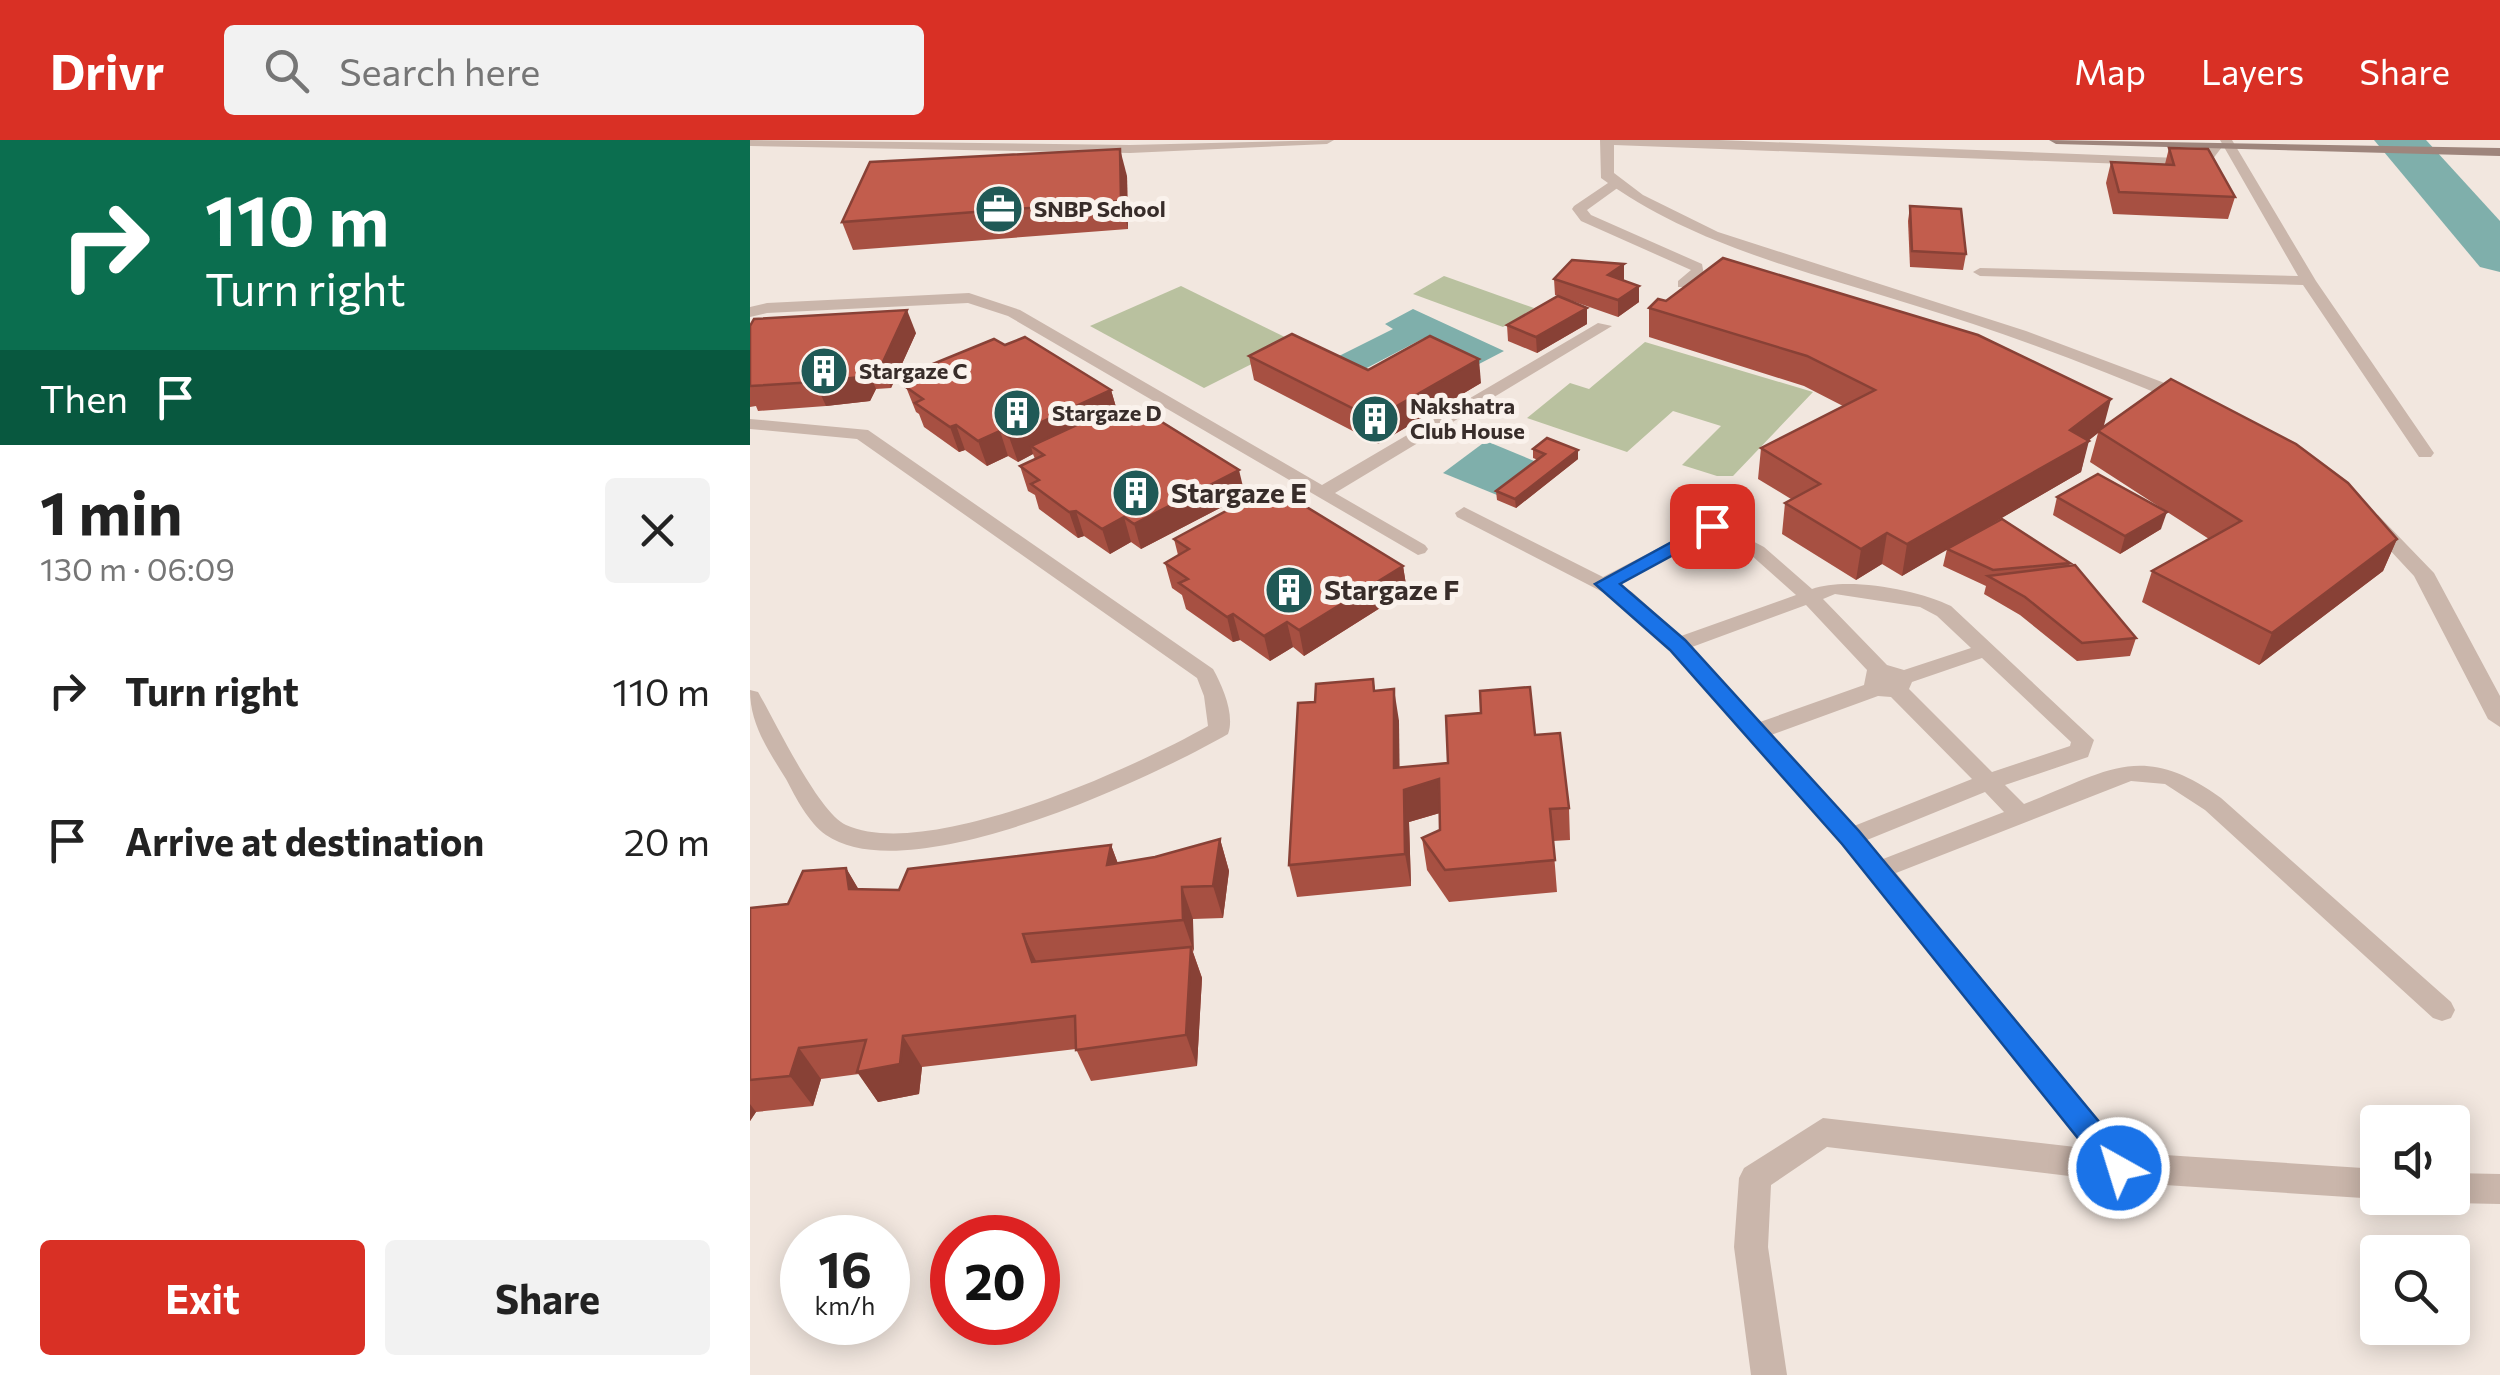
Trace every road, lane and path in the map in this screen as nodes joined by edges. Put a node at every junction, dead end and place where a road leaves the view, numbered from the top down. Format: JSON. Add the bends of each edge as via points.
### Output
{"nodes":[{"id":1,"x":1326,"y":140,"type":"edge"},
{"id":2,"x":2056,"y":140,"type":"edge"},
{"id":3,"x":750,"y":142,"type":"edge"},
{"id":4,"x":2224,"y":145,"type":"edge"},
{"id":5,"x":2500,"y":152,"type":"edge"},
{"id":6,"x":1616,"y":184,"type":"junction"},
{"id":7,"x":1980,"y":272,"type":"dead end"},
{"id":8,"x":2308,"y":281,"type":"junction"},
{"id":9,"x":1683,"y":284,"type":"edge"},
{"id":10,"x":750,"y":312,"type":"edge"},
{"id":11,"x":1604,"y":326,"type":"dead end"},
{"id":12,"x":2215,"y":411,"type":"edge"},
{"id":13,"x":750,"y":424,"type":"edge"},
{"id":14,"x":2424,"y":453,"type":"dead end"},
{"id":15,"x":1322,"y":493,"type":"junction"},
{"id":16,"x":2363,"y":510,"type":"edge"},
{"id":17,"x":1464,"y":513,"type":"dead end"},
{"id":18,"x":1418,"y":549,"type":"dead end"},
{"id":19,"x":1605,"y":584,"type":"junction"},
{"id":20,"x":1806,"y":596,"type":"junction"},
{"id":21,"x":1678,"y":645,"type":"junction"},
{"id":22,"x":1986,"y":650,"type":"junction"},
{"id":23,"x":1889,"y":682,"type":"junction"},
{"id":24,"x":750,"y":697,"type":"edge"},
{"id":25,"x":2500,"y":719,"type":"edge"},
{"id":26,"x":1756,"y":732,"type":"junction"},
{"id":27,"x":1988,"y":782,"type":"junction"},
{"id":28,"x":2019,"y":814,"type":"junction"},
{"id":29,"x":1851,"y":837,"type":"junction"},
{"id":30,"x":1878,"y":870,"type":"junction"},
{"id":31,"x":2442,"y":1010,"type":"dead end"},
{"id":32,"x":2119,"y":1168,"type":"junction"},
{"id":33,"x":2360,"y":1183,"type":"edge"},
{"id":34,"x":2470,"y":1188,"type":"edge"},
{"id":35,"x":2500,"y":1189,"type":"edge"},
{"id":36,"x":1770,"y":1375,"type":"edge"}],
"edges":[{"from":1,"to":3,"type":"street","via":[[1130,149]]},
{"from":2,"to":4,"type":"street"},
{"from":4,"to":5,"type":"street"},
{"from":4,"to":6,"type":"street","via":[[2204,161],[2178,162],[1607,140],[1606,175]]},
{"from":4,"to":8,"type":"lane"},
{"from":6,"to":9,"type":"lane","via":[[1579,209],[1697,267],[1700,272]]},
{"from":6,"to":12,"type":"street","via":[[1659,210],[1755,250],[1991,324]]},
{"from":7,"to":8,"type":"lane"},
{"from":8,"to":14,"type":"lane"},
{"from":10,"to":15,"type":"lane","via":[[969,298],[1014,313]]},
{"from":11,"to":15,"type":"lane"},
{"from":13,"to":24,"type":"lane","via":[[862,434],[1206,674],[1220,729],[1064,802],[977,830],[862,840],[834,830],[808,801]]},
{"from":15,"to":18,"type":"lane"},
{"from":16,"to":25,"type":"street","via":[[2423,573]]},
{"from":17,"to":19,"type":"lane"},
{"from":19,"to":20,"type":"lane","via":[[1712,526],[1732,533]]},
{"from":19,"to":21,"type":"lane"},
{"from":20,"to":21,"type":"lane"},
{"from":20,"to":22,"type":"lane","via":[[1833,588],[1925,601]]},
{"from":20,"to":23,"type":"lane"},
{"from":21,"to":26,"type":"lane"},
{"from":22,"to":23,"type":"lane"},
{"from":22,"to":27,"type":"lane","via":[[2083,740],[2080,751]]},
{"from":23,"to":26,"type":"lane"},
{"from":23,"to":27,"type":"lane"},
{"from":26,"to":29,"type":"lane"},
{"from":27,"to":28,"type":"lane"},
{"from":27,"to":29,"type":"lane"},
{"from":28,"to":30,"type":"lane"},
{"from":28,"to":31,"type":"lane","via":[[2128,773],[2152,770],[2176,778],[2261,844]]},
{"from":29,"to":30,"type":"lane"},
{"from":30,"to":32,"type":"lane"},
{"from":32,"to":33,"type":"street"},
{"from":32,"to":36,"type":"street","via":[[1824,1132],[1755,1178],[1750,1247]]},
{"from":34,"to":35,"type":"street"}]}
